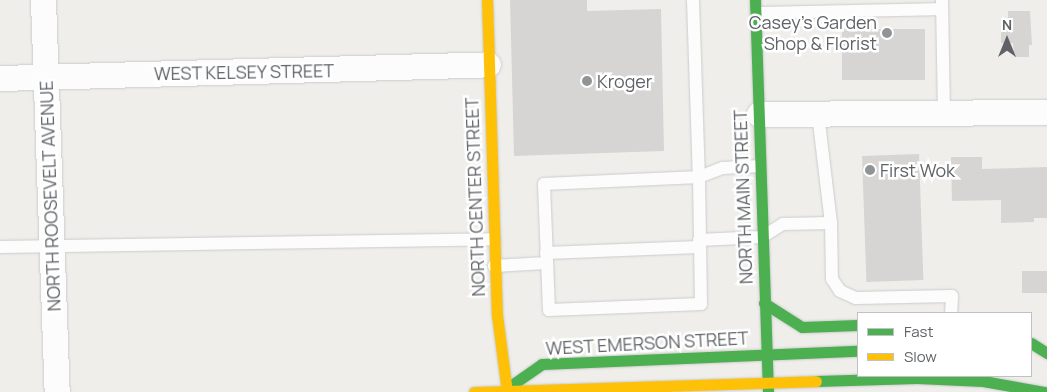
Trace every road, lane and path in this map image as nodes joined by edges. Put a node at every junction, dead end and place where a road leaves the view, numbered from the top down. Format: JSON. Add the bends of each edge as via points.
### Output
{"nodes":[{"id":1,"x":42,"y":0,"type":"edge"},
{"id":2,"x":487,"y":0,"type":"edge"},
{"id":3,"x":693,"y":0,"type":"edge"},
{"id":4,"x":755,"y":0,"type":"edge"},
{"id":5,"x":941,"y":4,"type":"edge"},
{"id":6,"x":756,"y":13,"type":"junction"},
{"id":7,"x":488,"y":64,"type":"junction"},
{"id":8,"x":45,"y":77,"type":"junction"},
{"id":9,"x":0,"y":78,"type":"edge"},
{"id":10,"x":1047,"y":112,"type":"edge"},
{"id":11,"x":944,"y":113,"type":"junction"},
{"id":12,"x":759,"y":114,"type":"junction"},
{"id":13,"x":818,"y":114,"type":"junction"},
{"id":14,"x":760,"y":166,"type":"junction"},
{"id":15,"x":699,"y":177,"type":"junction"},
{"id":16,"x":831,"y":223,"type":"junction"},
{"id":17,"x":762,"y":237,"type":"junction"},
{"id":18,"x":494,"y":239,"type":"junction"},
{"id":19,"x":699,"y":243,"type":"junction"},
{"id":20,"x":52,"y":246,"type":"junction"},
{"id":21,"x":0,"y":247,"type":"edge"},
{"id":22,"x":546,"y":258,"type":"junction"},
{"id":23,"x":494,"y":266,"type":"junction"},
{"id":24,"x":764,"y":303,"type":"junction"},
{"id":25,"x":951,"y":312,"type":"edge"},
{"id":26,"x":857,"y":325,"type":"edge"},
{"id":27,"x":1032,"y":344,"type":"edge"},
{"id":28,"x":857,"y":351,"type":"edge"},
{"id":29,"x":767,"y":354,"type":"junction"},
{"id":30,"x":1044,"y":359,"type":"edge"},
{"id":31,"x":768,"y":388,"type":"edge"},
{"id":32,"x":506,"y":390,"type":"edge"},
{"id":33,"x":57,"y":392,"type":"edge"},
{"id":34,"x":474,"y":392,"type":"edge"},
{"id":35,"x":1045,"y":392,"type":"edge"}],
"edges":[{"from":1,"to":8,"type":"street","name":"NORTH ROOSEVELT AVENUE"},
{"from":2,"to":7,"type":"main road","name":"NORTH CENTER STREET"},
{"from":3,"to":15,"type":"lane"},
{"from":4,"to":6,"type":"main road","name":"NORTH MAIN STREET"},
{"from":5,"to":6,"type":"lane"},
{"from":5,"to":11,"type":"lane"},
{"from":6,"to":12,"type":"main road","name":"NORTH MAIN STREET"},
{"from":7,"to":8,"type":"street","name":"WEST KELSEY STREET"},
{"from":7,"to":18,"type":"main road","name":"NORTH CENTER STREET"},
{"from":8,"to":9,"type":"street","name":"WEST KELSEY STREET"},
{"from":8,"to":20,"type":"street","name":"NORTH ROOSEVELT AVENUE"},
{"from":10,"to":11,"type":"street"},
{"from":11,"to":13,"type":"street"},
{"from":12,"to":13,"type":"street"},
{"from":12,"to":14,"type":"main road","name":"NORTH MAIN STREET"},
{"from":13,"to":16,"type":"lane"},
{"from":14,"to":15,"type":"lane","via":[[723,168]]},
{"from":14,"to":17,"type":"main road","name":"NORTH MAIN STREET"},
{"from":15,"to":19,"type":"lane"},
{"from":15,"to":22,"type":"lane","via":[[544,184]]},
{"from":16,"to":17,"type":"lane","via":[[783,224]]},
{"from":16,"to":25,"type":"lane","via":[[832,278],[840,292],[856,298],[952,296]]},
{"from":17,"to":19,"type":"lane"},
{"from":17,"to":24,"type":"main road","name":"NORTH MAIN STREET"},
{"from":18,"to":20,"type":"lane"},
{"from":18,"to":23,"type":"main road","name":"NORTH CENTER STREET"},
{"from":19,"to":22,"type":"lane"},
{"from":19,"to":22,"type":"lane","via":[[701,304],[548,310]]},
{"from":20,"to":21,"type":"lane"},
{"from":20,"to":33,"type":"street","name":"NORTH ROOSEVELT AVENUE"},
{"from":22,"to":23,"type":"lane"},
{"from":23,"to":32,"type":"main road","name":"NORTH CENTER STREET"},
{"from":24,"to":26,"type":"main road","via":[[802,328]]},
{"from":24,"to":29,"type":"main road","name":"NORTH MAIN STREET"},
{"from":27,"to":30,"type":"main road"},
{"from":28,"to":29,"type":"main road","name":"WEST EMERSON STREET"},
{"from":29,"to":31,"type":"main road","name":"NORTH MAIN STREET"},
{"from":29,"to":32,"type":"main road","name":"WEST EMERSON STREET","via":[[542,364]]},
{"from":31,"to":32,"type":"main road","name":"WEST EMERSON STREET"},
{"from":31,"to":35,"type":"main road","name":"WEST EMERSON STREET","via":[[917,378],[983,381]]},
{"from":32,"to":34,"type":"main road","name":"WEST EMERSON STREET"}]}
